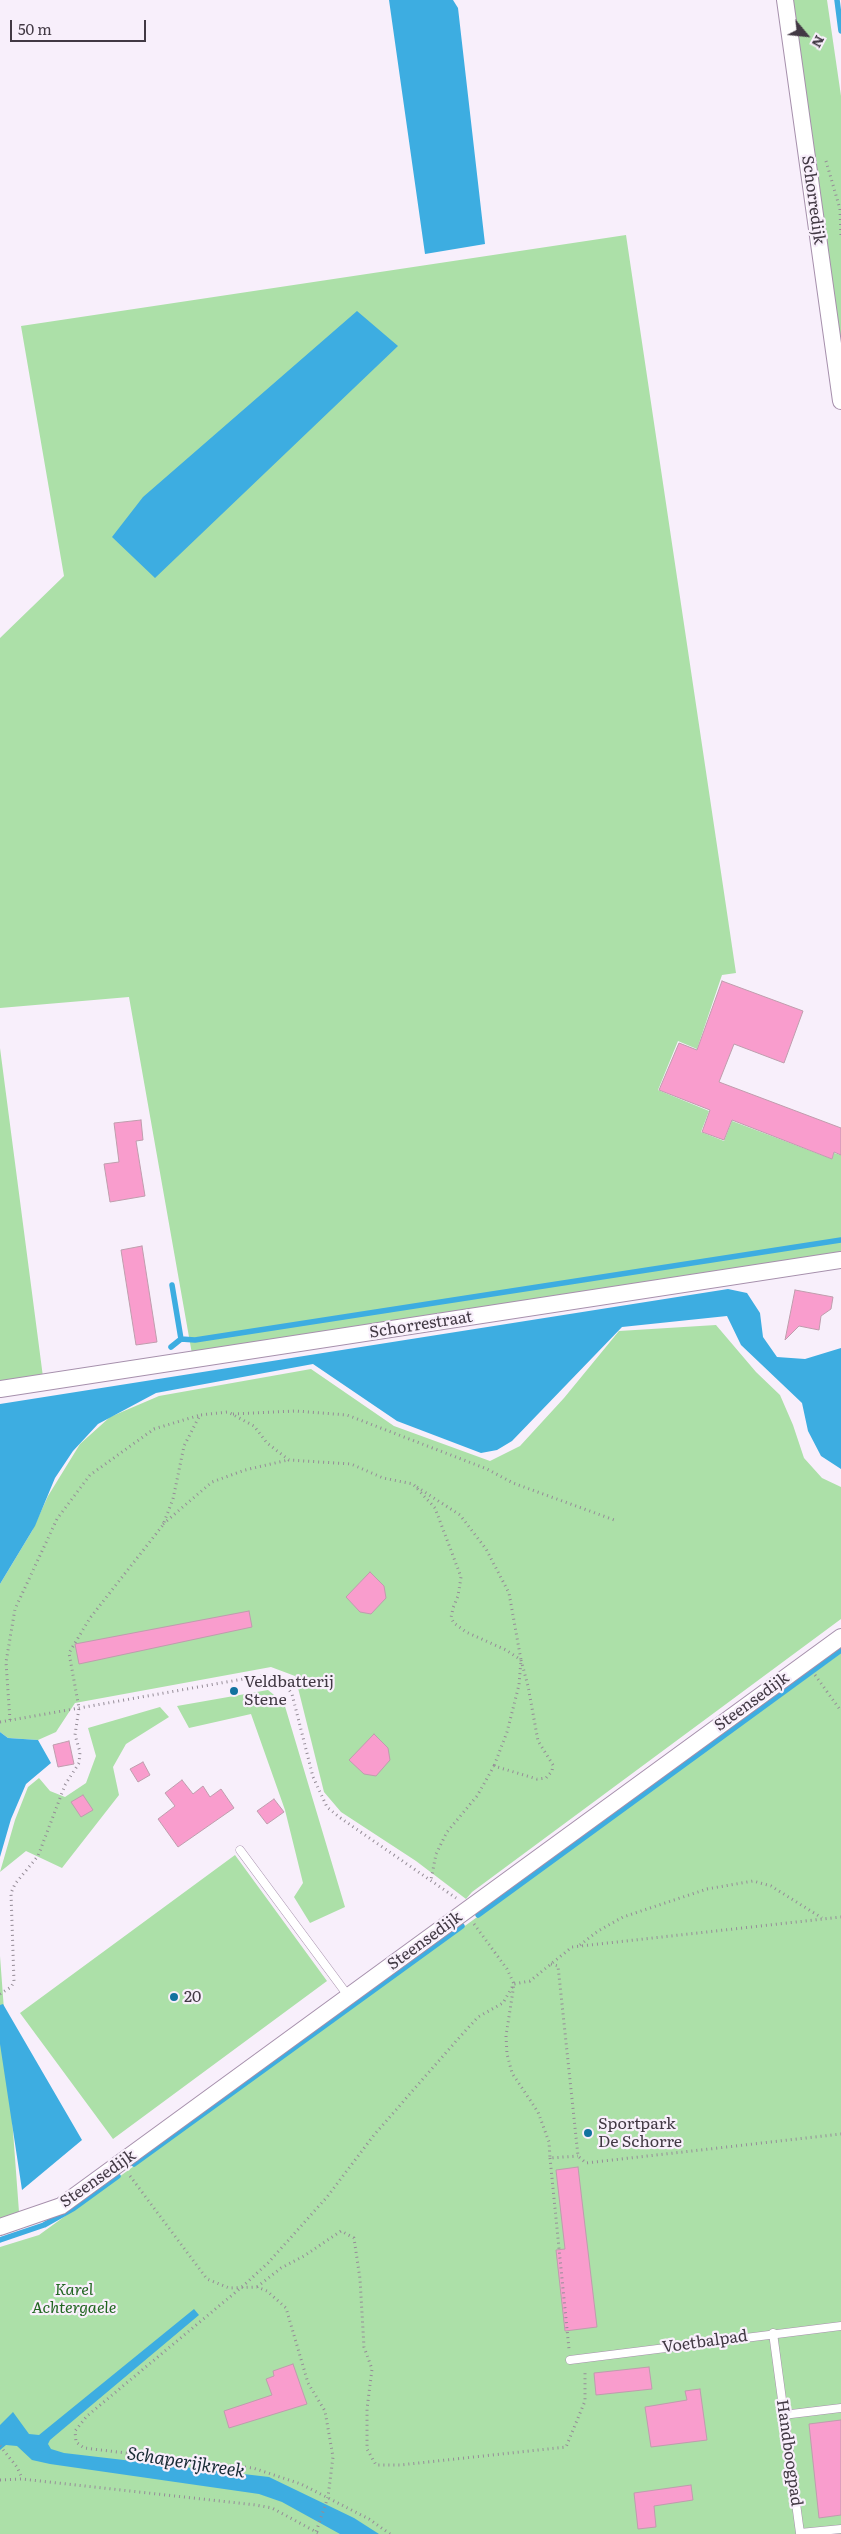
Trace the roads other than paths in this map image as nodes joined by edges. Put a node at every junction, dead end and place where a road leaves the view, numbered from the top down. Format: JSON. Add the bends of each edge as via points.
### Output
{"nodes":[{"id":1,"x":785,"y":0,"type":"edge"},
{"id":2,"x":841,"y":401,"type":"edge"},
{"id":3,"x":841,"y":1260,"type":"edge"},
{"id":4,"x":0,"y":1389,"type":"edge"},
{"id":5,"x":841,"y":1637,"type":"edge"},
{"id":6,"x":240,"y":1850,"type":"dead end"},
{"id":7,"x":349,"y":1997,"type":"junction"},
{"id":8,"x":0,"y":2227,"type":"edge"},
{"id":9,"x":841,"y":2326,"type":"edge"},
{"id":10,"x":772,"y":2333,"type":"junction"},
{"id":11,"x":570,"y":2360,"type":"road end"},
{"id":12,"x":841,"y":2408,"type":"edge"},
{"id":13,"x":783,"y":2415,"type":"junction"},
{"id":14,"x":841,"y":2530,"type":"edge"}],
"edges":[{"from":1,"to":2,"type":"street","name":"Schorredijk"},
{"from":3,"to":4,"type":"street","name":"Schorrestraat"},
{"from":5,"to":7,"type":"street","name":"Steensedijk"},
{"from":6,"to":7,"type":"lane"},
{"from":7,"to":8,"type":"street","name":"Steensedijk","via":[[61,2206]]},
{"from":9,"to":10,"type":"lane","name":"Voetbalpad"},
{"from":10,"to":11,"type":"lane","name":"Voetbalpad"},
{"from":10,"to":13,"type":"lane","name":"Handboogpad"},
{"from":12,"to":13,"type":"lane"},
{"from":13,"to":14,"type":"lane","name":"Handboogpad","via":[[800,2533]]}]}
